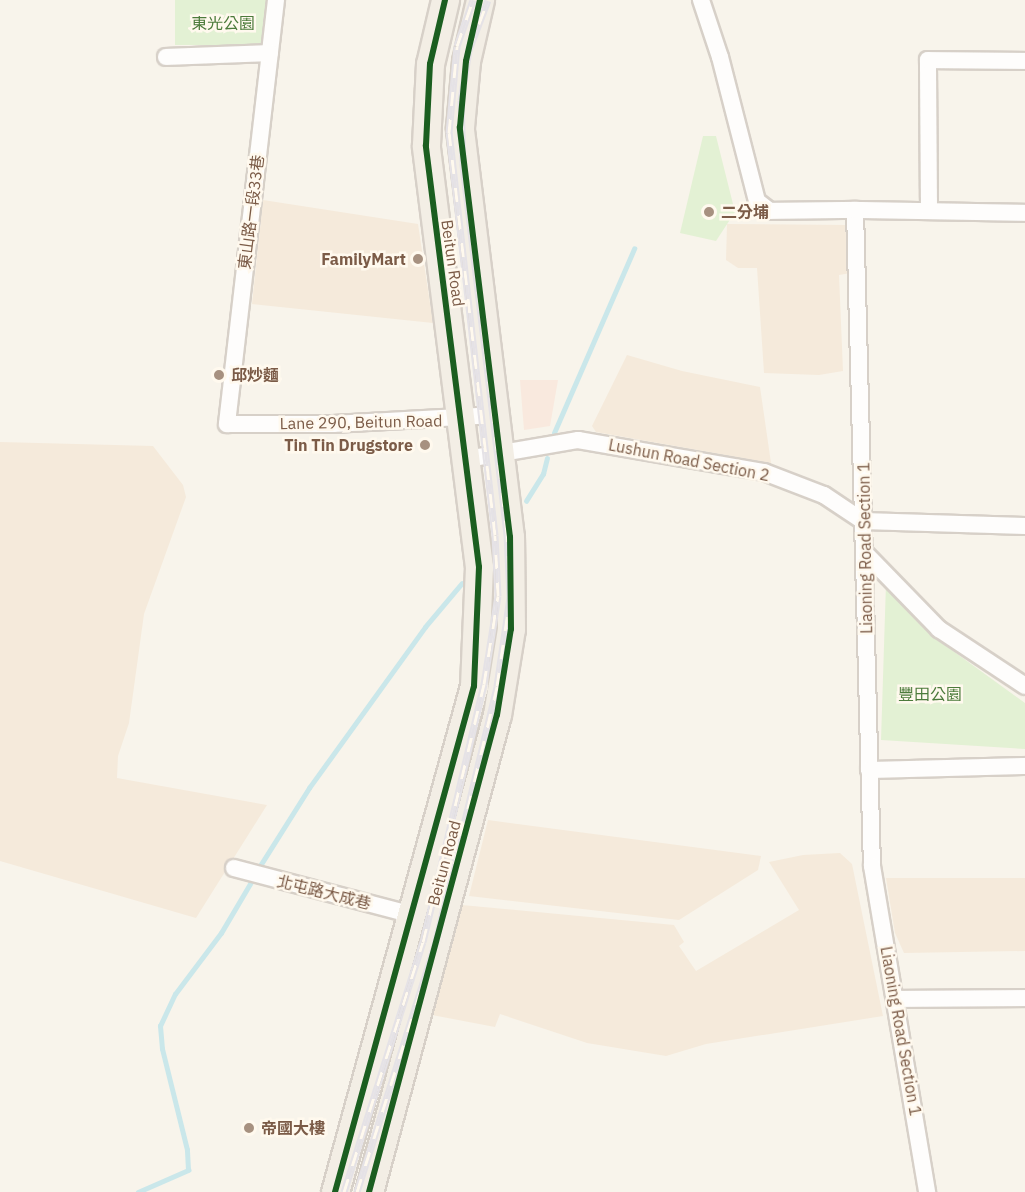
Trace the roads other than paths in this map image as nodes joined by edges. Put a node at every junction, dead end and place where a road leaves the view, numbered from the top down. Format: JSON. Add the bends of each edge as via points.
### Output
{"nodes":[{"id":1,"x":276,"y":0,"type":"edge"},
{"id":2,"x":446,"y":0,"type":"edge"},
{"id":3,"x":480,"y":0,"type":"edge"},
{"id":4,"x":700,"y":0,"type":"edge"},
{"id":5,"x":270,"y":53,"type":"junction"},
{"id":6,"x":166,"y":57,"type":"dead end"},
{"id":7,"x":1025,"y":61,"type":"edge"},
{"id":8,"x":855,"y":210,"type":"junction"},
{"id":9,"x":928,"y":210,"type":"junction"},
{"id":10,"x":1025,"y":213,"type":"edge"},
{"id":11,"x":496,"y":415,"type":"junction"},
{"id":12,"x":462,"y":419,"type":"junction"},
{"id":13,"x":226,"y":424,"type":"joint"},
{"id":14,"x":500,"y":455,"type":"junction"},
{"id":15,"x":467,"y":459,"type":"junction"},
{"id":16,"x":863,"y":521,"type":"junction"},
{"id":17,"x":1025,"y":526,"type":"edge"},
{"id":18,"x":866,"y":554,"type":"junction"},
{"id":19,"x":1025,"y":686,"type":"edge"},
{"id":20,"x":1025,"y":766,"type":"edge"},
{"id":21,"x":869,"y":770,"type":"junction"},
{"id":22,"x":239,"y":869,"type":"dead end"},
{"id":23,"x":413,"y":915,"type":"junction"},
{"id":24,"x":1025,"y":998,"type":"edge"},
{"id":25,"x":896,"y":999,"type":"junction"},
{"id":26,"x":335,"y":1192,"type":"edge"},
{"id":27,"x":369,"y":1192,"type":"edge"},
{"id":28,"x":927,"y":1192,"type":"edge"}],
"edges":[{"from":1,"to":5,"type":"street","name":"東山路一段33巷"},
{"from":2,"to":12,"type":"main road","name":"Beitun Road","via":[[430,64],[426,145]]},
{"from":3,"to":11,"type":"main road","name":"Beitun Road","via":[[466,61],[460,127]]},
{"from":4,"to":8,"type":"street","via":[[720,57],[757,201],[770,211]]},
{"from":5,"to":6,"type":"street"},
{"from":5,"to":13,"type":"street","name":"東山路一段33巷"},
{"from":7,"to":9,"type":"street","via":[[928,60]]},
{"from":8,"to":9,"type":"street"},
{"from":8,"to":16,"type":"street","name":"Liaoning Road Section 1"},
{"from":9,"to":10,"type":"street"},
{"from":11,"to":12,"type":"street","name":"Lane 290, Beitun Road"},
{"from":11,"to":14,"type":"main road","name":"Beitun Road"},
{"from":12,"to":13,"type":"street","name":"Lane 290, Beitun Road"},
{"from":12,"to":15,"type":"main road","name":"Beitun Road"},
{"from":14,"to":15,"type":"street"},
{"from":14,"to":16,"type":"street","name":"Lushun Road Section 2","via":[[590,442],[764,472],[824,495]]},
{"from":14,"to":27,"type":"main road","name":"Beitun Road","via":[[510,537],[511,629],[497,715]]},
{"from":15,"to":23,"type":"main road","name":"Beitun Road","via":[[479,567],[474,686]]},
{"from":16,"to":17,"type":"street"},
{"from":16,"to":18,"type":"street","name":"Liaoning Road Section 1"},
{"from":18,"to":19,"type":"street","via":[[939,629]]},
{"from":18,"to":21,"type":"street","name":"Liaoning Road Section 1"},
{"from":20,"to":21,"type":"street"},
{"from":21,"to":25,"type":"street","name":"Liaoning Road Section 1","via":[[872,866]]},
{"from":22,"to":23,"type":"street","name":"北屯路大成巷"},
{"from":23,"to":26,"type":"main road","name":"Beitun Road"},
{"from":24,"to":25,"type":"street"},
{"from":25,"to":28,"type":"street","name":"Liaoning Road Section 1"}]}
